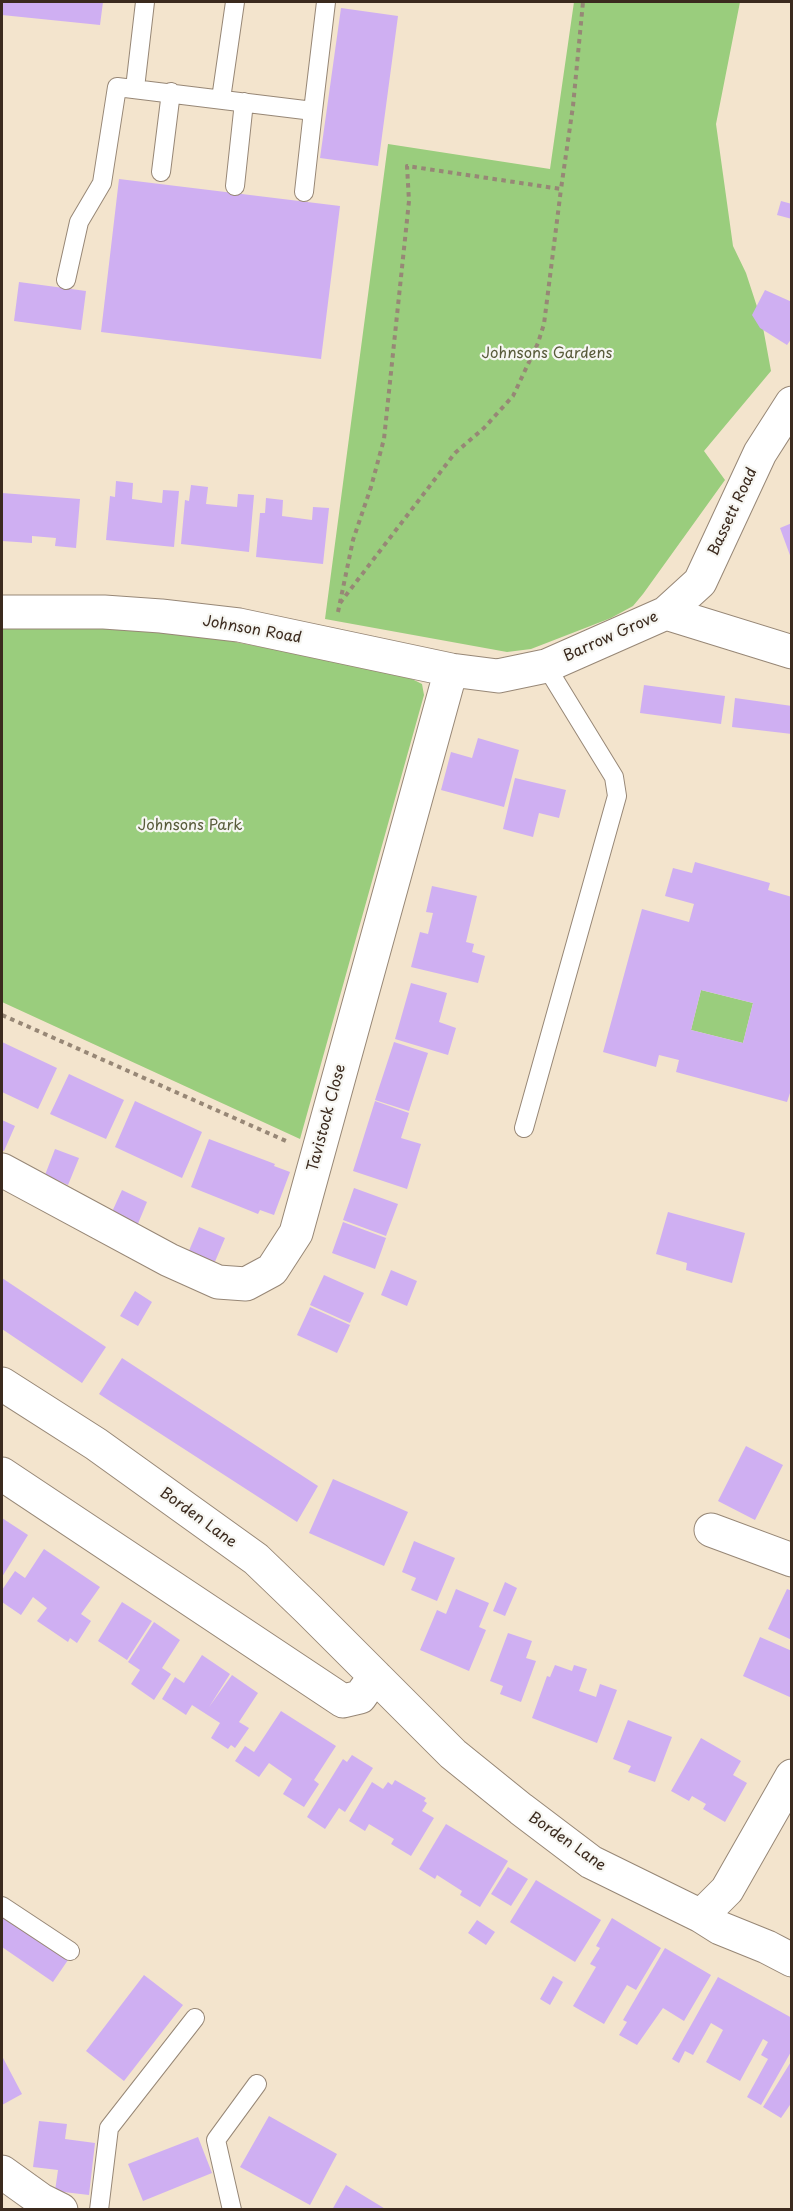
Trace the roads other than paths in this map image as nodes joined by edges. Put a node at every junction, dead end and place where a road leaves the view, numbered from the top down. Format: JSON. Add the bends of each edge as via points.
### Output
{"nodes":[{"id":1,"x":145,"y":2,"type":"edge"},
{"id":2,"x":235,"y":2,"type":"edge"},
{"id":3,"x":326,"y":2,"type":"edge"},
{"id":4,"x":135,"y":88,"type":"junction"},
{"id":5,"x":171,"y":92,"type":"junction"},
{"id":6,"x":221,"y":99,"type":"junction"},
{"id":7,"x":244,"y":102,"type":"junction"},
{"id":8,"x":313,"y":111,"type":"junction"},
{"id":9,"x":161,"y":172,"type":"dead end"},
{"id":10,"x":235,"y":186,"type":"dead end"},
{"id":11,"x":304,"y":192,"type":"dead end"},
{"id":12,"x":66,"y":280,"type":"dead end"},
{"id":13,"x":792,"y":403,"type":"edge"},
{"id":14,"x":2,"y":612,"type":"edge"},
{"id":15,"x":666,"y":613,"type":"junction"},
{"id":16,"x":792,"y":652,"type":"edge"},
{"id":17,"x":546,"y":666,"type":"junction"},
{"id":18,"x":451,"y":670,"type":"junction"},
{"id":19,"x":498,"y":676,"type":"joint"},
{"id":20,"x":524,"y":1128,"type":"dead end"},
{"id":21,"x":2,"y":1170,"type":"edge"},
{"id":22,"x":2,"y":1384,"type":"edge"},
{"id":23,"x":2,"y":1474,"type":"edge"},
{"id":24,"x":711,"y":1530,"type":"dead end"},
{"id":25,"x":792,"y":1560,"type":"edge"},
{"id":26,"x":375,"y":1676,"type":"junction"},
{"id":27,"x":792,"y":1776,"type":"edge"},
{"id":28,"x":2,"y":1906,"type":"edge"},
{"id":29,"x":701,"y":1916,"type":"junction"},
{"id":30,"x":70,"y":1951,"type":"dead end"},
{"id":31,"x":792,"y":1960,"type":"edge"},
{"id":32,"x":195,"y":2018,"type":"dead end"},
{"id":33,"x":256,"y":2084,"type":"dead end"},
{"id":34,"x":2,"y":2172,"type":"edge"},
{"id":35,"x":61,"y":2210,"type":"edge"},
{"id":36,"x":99,"y":2210,"type":"edge"},
{"id":37,"x":232,"y":2210,"type":"edge"}],
"edges":[{"from":1,"to":4,"type":"lane"},
{"from":2,"to":6,"type":"lane"},
{"from":3,"to":8,"type":"lane"},
{"from":4,"to":5,"type":"lane"},
{"from":4,"to":12,"type":"lane","via":[[117,87],[102,183],[79,222]]},
{"from":5,"to":6,"type":"lane"},
{"from":5,"to":9,"type":"lane"},
{"from":6,"to":7,"type":"lane"},
{"from":7,"to":8,"type":"lane"},
{"from":7,"to":10,"type":"lane"},
{"from":8,"to":11,"type":"lane"},
{"from":13,"to":15,"type":"street","name":"Bassett Road","via":[[760,453],[700,582]]},
{"from":14,"to":18,"type":"street","name":"Johnson Road","via":[[161,615],[239,625]]},
{"from":15,"to":16,"type":"street","name":"Barrow Grove"},
{"from":15,"to":17,"type":"street","name":"Barrow Grove"},
{"from":17,"to":19,"type":"street","name":"Barrow Grove"},
{"from":17,"to":20,"type":"lane","via":[[614,777],[617,796]]},
{"from":18,"to":19,"type":"street","name":"Johnson Road"},
{"from":18,"to":21,"type":"street","name":"Tavistock Close","via":[[296,1233],[272,1270],[246,1284],[218,1282],[169,1260]]},
{"from":22,"to":26,"type":"street","name":"Borden Lane","via":[[96,1444],[256,1559]]},
{"from":23,"to":26,"type":"street","via":[[343,1701],[360,1697]]},
{"from":24,"to":25,"type":"street"},
{"from":26,"to":29,"type":"street","name":"Borden Lane","via":[[453,1754],[591,1862]]},
{"from":27,"to":29,"type":"street","via":[[728,1890]]},
{"from":28,"to":30,"type":"lane"},
{"from":29,"to":31,"type":"street","name":"Borden Lane"},
{"from":32,"to":36,"type":"lane","via":[[109,2128]]},
{"from":33,"to":37,"type":"lane","via":[[216,2140]]},
{"from":34,"to":35,"type":"street"}]}
